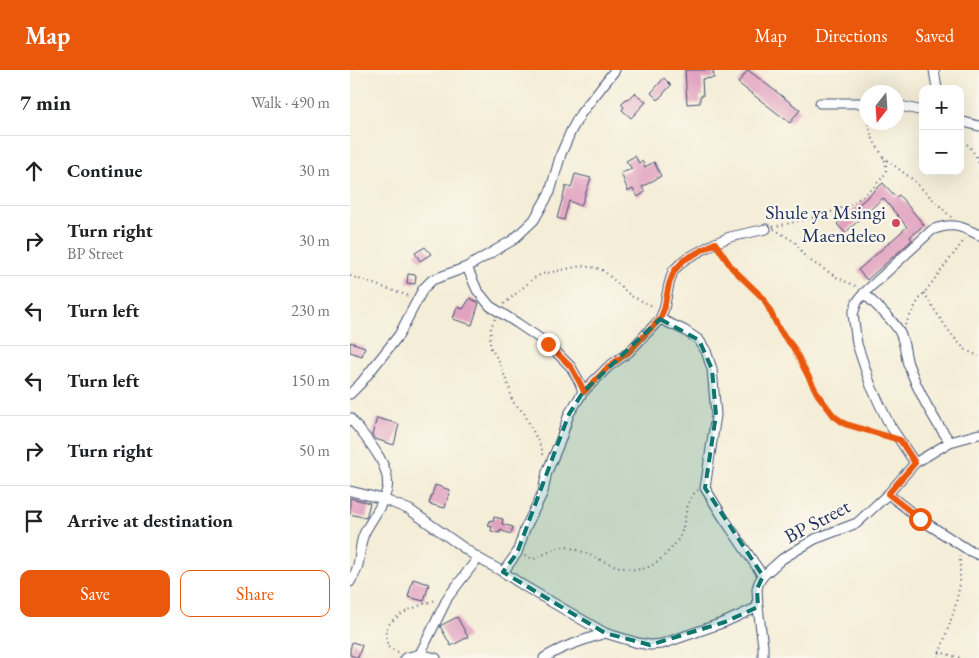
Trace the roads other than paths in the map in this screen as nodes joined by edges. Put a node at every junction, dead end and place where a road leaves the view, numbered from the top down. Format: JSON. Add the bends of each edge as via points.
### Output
{"nodes":[{"id":1,"x":615,"y":70,"type":"edge"},
{"id":2,"x":934,"y":70,"type":"edge"},
{"id":3,"x":936,"y":85,"type":"edge"},
{"id":4,"x":820,"y":103,"type":"dead end"},
{"id":5,"x":859,"y":103,"type":"edge"},
{"id":6,"x":904,"y":107,"type":"edge"},
{"id":7,"x":919,"y":110,"type":"edge"},
{"id":8,"x":964,"y":122,"type":"edge"},
{"id":9,"x":979,"y":126,"type":"edge"},
{"id":10,"x":766,"y":228,"type":"dead end"},
{"id":11,"x":975,"y":233,"type":"edge"},
{"id":12,"x":467,"y":267,"type":"junction"},
{"id":13,"x":865,"y":292,"type":"junction"},
{"id":14,"x":660,"y":319,"type":"junction"},
{"id":15,"x":584,"y":392,"type":"junction"},
{"id":16,"x":350,"y":394,"type":"edge"},
{"id":17,"x":350,"y":418,"type":"edge"},
{"id":18,"x":979,"y":434,"type":"edge"},
{"id":19,"x":950,"y":442,"type":"junction"},
{"id":20,"x":915,"y":463,"type":"junction"},
{"id":21,"x":350,"y":491,"type":"edge"},
{"id":22,"x":888,"y":494,"type":"junction"},
{"id":23,"x":384,"y":499,"type":"junction"},
{"id":24,"x":979,"y":555,"type":"edge"},
{"id":25,"x":478,"y":558,"type":"junction"},
{"id":26,"x":503,"y":572,"type":"junction"},
{"id":27,"x":763,"y":576,"type":"junction"},
{"id":28,"x":350,"y":582,"type":"edge"},
{"id":29,"x":758,"y":607,"type":"junction"},
{"id":30,"x":605,"y":633,"type":"junction"},
{"id":31,"x":420,"y":654,"type":"junction"},
{"id":32,"x":404,"y":656,"type":"edge"},
{"id":33,"x":436,"y":658,"type":"edge"},
{"id":34,"x":544,"y":658,"type":"edge"},
{"id":35,"x":764,"y":658,"type":"edge"}],
"edges":[{"from":1,"to":12,"type":"street","via":[[570,131],[550,192],[534,220],[513,240]]},
{"from":2,"to":3,"type":"street"},
{"from":4,"to":5,"type":"street"},
{"from":6,"to":7,"type":"street"},
{"from":8,"to":9,"type":"street"},
{"from":10,"to":14,"type":"street","via":[[730,237],[684,260],[674,271]]},
{"from":11,"to":13,"type":"street","via":[[958,225],[932,230]]},
{"from":12,"to":15,"type":"street","via":[[477,290],[490,306],[548,344],[571,367]]},
{"from":12,"to":16,"type":"street","via":[[432,280],[399,335]]},
{"from":13,"to":19,"type":"street","via":[[900,333],[920,392]]},
{"from":13,"to":20,"type":"street","via":[[853,314],[857,344],[889,424]]},
{"from":14,"to":15,"type":"street"},
{"from":14,"to":27,"type":"street","via":[[699,340],[706,351],[712,370],[716,415],[705,488]]},
{"from":15,"to":26,"type":"street","via":[[569,414],[547,472],[543,492],[517,553]]},
{"from":17,"to":23,"type":"street","via":[[383,464],[387,477]]},
{"from":18,"to":19,"type":"street","name":"BP Street"},
{"from":19,"to":20,"type":"street","name":"BP Street"},
{"from":20,"to":22,"type":"street","name":"BP Street"},
{"from":21,"to":23,"type":"street"},
{"from":22,"to":24,"type":"street","via":[[960,546]]},
{"from":22,"to":27,"type":"street","name":"BP Street","via":[[857,524],[815,538],[782,559]]},
{"from":23,"to":25,"type":"street","via":[[410,510]]},
{"from":23,"to":28,"type":"street","via":[[363,536],[357,569]]},
{"from":25,"to":26,"type":"street"},
{"from":25,"to":31,"type":"street","via":[[448,597]]},
{"from":26,"to":30,"type":"street"},
{"from":27,"to":29,"type":"street","via":[[757,589]]},
{"from":29,"to":30,"type":"street","via":[[662,644],[638,643]]},
{"from":29,"to":35,"type":"street"},
{"from":30,"to":34,"type":"street"},
{"from":31,"to":32,"type":"street"},
{"from":31,"to":33,"type":"street"}]}
